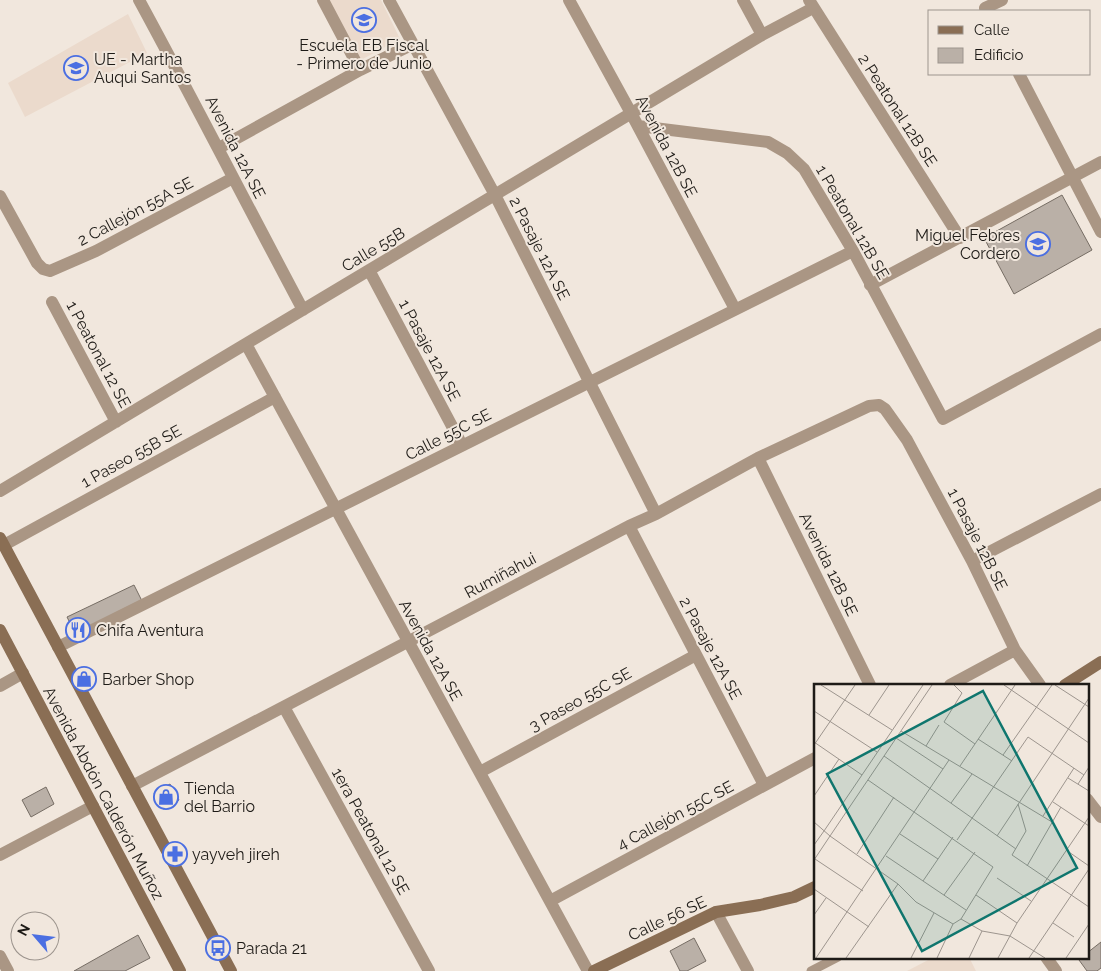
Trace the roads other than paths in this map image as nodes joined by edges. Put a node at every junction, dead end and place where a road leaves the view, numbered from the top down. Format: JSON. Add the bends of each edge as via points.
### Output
{"nodes":[{"id":1,"x":139,"y":0,"type":"edge"},
{"id":2,"x":323,"y":0,"type":"edge"},
{"id":3,"x":389,"y":0,"type":"edge"},
{"id":4,"x":569,"y":0,"type":"edge"},
{"id":5,"x":743,"y":0,"type":"edge"},
{"id":6,"x":1002,"y":0,"type":"edge"},
{"id":7,"x":811,"y":4,"type":"edge"},
{"id":8,"x":984,"y":6,"type":"edge"},
{"id":9,"x":762,"y":35,"type":"junction"},
{"id":10,"x":413,"y":44,"type":"junction"},
{"id":11,"x":360,"y":70,"type":"junction"},
{"id":12,"x":1020,"y":75,"type":"edge"},
{"id":13,"x":631,"y":113,"type":"junction"},
{"id":14,"x":638,"y":126,"type":"junction"},
{"id":15,"x":219,"y":148,"type":"junction"},
{"id":16,"x":1101,"y":162,"type":"edge"},
{"id":17,"x":1073,"y":177,"type":"junction"},
{"id":18,"x":233,"y":178,"type":"junction"},
{"id":19,"x":495,"y":195,"type":"junction"},
{"id":20,"x":0,"y":196,"type":"edge"},
{"id":21,"x":1101,"y":232,"type":"edge"},
{"id":22,"x":960,"y":238,"type":"junction"},
{"id":23,"x":853,"y":251,"type":"junction"},
{"id":24,"x":370,"y":270,"type":"junction"},
{"id":25,"x":870,"y":285,"type":"junction"},
{"id":26,"x":52,"y":302,"type":"dead end"},
{"id":27,"x":735,"y":309,"type":"junction"},
{"id":28,"x":303,"y":310,"type":"junction"},
{"id":29,"x":1101,"y":334,"type":"edge"},
{"id":30,"x":246,"y":344,"type":"junction"},
{"id":31,"x":589,"y":382,"type":"junction"},
{"id":32,"x":275,"y":396,"type":"junction"},
{"id":33,"x":885,"y":410,"type":"joint"},
{"id":34,"x":116,"y":422,"type":"junction"},
{"id":35,"x":462,"y":445,"type":"junction"},
{"id":36,"x":758,"y":458,"type":"junction"},
{"id":37,"x":0,"y":491,"type":"edge"},
{"id":38,"x":1101,"y":494,"type":"edge"},
{"id":39,"x":336,"y":508,"type":"junction"},
{"id":40,"x":656,"y":514,"type":"junction"},
{"id":41,"x":629,"y":526,"type":"junction"},
{"id":42,"x":2,"y":541,"type":"edge"},
{"id":43,"x":972,"y":561,"type":"junction"},
{"id":44,"x":0,"y":630,"type":"edge"},
{"id":45,"x":408,"y":642,"type":"junction"},
{"id":46,"x":58,"y":647,"type":"junction"},
{"id":47,"x":1015,"y":650,"type":"junction"},
{"id":48,"x":696,"y":655,"type":"junction"},
{"id":49,"x":1101,"y":662,"type":"edge"},
{"id":50,"x":22,"y":674,"type":"junction"},
{"id":51,"x":870,"y":684,"type":"edge"},
{"id":52,"x":952,"y":684,"type":"edge"},
{"id":53,"x":1039,"y":684,"type":"edge"},
{"id":54,"x":1067,"y":684,"type":"edge"},
{"id":55,"x":0,"y":686,"type":"edge"},
{"id":56,"x":284,"y":707,"type":"junction"},
{"id":57,"x":814,"y":759,"type":"edge"},
{"id":58,"x":480,"y":772,"type":"junction"},
{"id":59,"x":764,"y":785,"type":"junction"},
{"id":60,"x":132,"y":786,"type":"junction"},
{"id":61,"x":1088,"y":800,"type":"edge"},
{"id":62,"x":93,"y":806,"type":"junction"},
{"id":63,"x":1101,"y":817,"type":"edge"},
{"id":64,"x":0,"y":855,"type":"edge"},
{"id":65,"x":814,"y":887,"type":"edge"},
{"id":66,"x":550,"y":901,"type":"junction"},
{"id":67,"x":716,"y":912,"type":"junction"},
{"id":68,"x":0,"y":956,"type":"edge"},
{"id":69,"x":836,"y":958,"type":"edge"},
{"id":70,"x":1047,"y":958,"type":"edge"},
{"id":71,"x":8,"y":971,"type":"edge"},
{"id":72,"x":180,"y":971,"type":"edge"},
{"id":73,"x":231,"y":971,"type":"edge"},
{"id":74,"x":429,"y":971,"type":"edge"},
{"id":75,"x":588,"y":971,"type":"edge"},
{"id":76,"x":594,"y":971,"type":"edge"},
{"id":77,"x":748,"y":971,"type":"edge"},
{"id":78,"x":811,"y":971,"type":"edge"},
{"id":79,"x":1056,"y":971,"type":"edge"}],
"edges":[{"from":1,"to":15,"type":"street","name":"Avenida 12A SE"},
{"from":2,"to":11,"type":"street"},
{"from":3,"to":10,"type":"street","name":"2 Pasaje 12A SE"},
{"from":4,"to":13,"type":"street","name":"Avenida 12B SE"},
{"from":5,"to":9,"type":"street"},
{"from":6,"to":8,"type":"street"},
{"from":7,"to":9,"type":"street","name":"Calle 55B"},
{"from":7,"to":22,"type":"street","name":"2 Peatonal 12B SE"},
{"from":9,"to":13,"type":"street","name":"Calle 55B"},
{"from":10,"to":11,"type":"street"},
{"from":10,"to":19,"type":"street","name":"2 Pasaje 12A SE"},
{"from":11,"to":15,"type":"street"},
{"from":12,"to":17,"type":"street"},
{"from":13,"to":14,"type":"street","name":"Avenida 12B SE"},
{"from":13,"to":19,"type":"street","name":"Calle 55B"},
{"from":14,"to":23,"type":"street","name":"1 Peatonal 12B SE","via":[[768,142],[804,169]]},
{"from":14,"to":27,"type":"street","name":"Avenida 12B SE"},
{"from":15,"to":18,"type":"street","name":"Avenida 12A SE"},
{"from":16,"to":17,"type":"street"},
{"from":17,"to":21,"type":"street"},
{"from":17,"to":22,"type":"street"},
{"from":18,"to":20,"type":"street","name":"2 Callejón 55A SE","via":[[96,251],[50,271],[37,263]]},
{"from":18,"to":28,"type":"street","name":"Avenida 12A SE"},
{"from":19,"to":24,"type":"street","name":"Calle 55B"},
{"from":19,"to":31,"type":"street","name":"2 Pasaje 12A SE"},
{"from":22,"to":25,"type":"street"},
{"from":23,"to":25,"type":"street","name":"1 Peatonal 12B SE"},
{"from":23,"to":27,"type":"street","name":"Calle 55C SE"},
{"from":24,"to":28,"type":"street","name":"Calle 55B"},
{"from":24,"to":35,"type":"street","name":"1 Pasaje 12A SE"},
{"from":25,"to":29,"type":"street","name":"1 Peatonal 12B SE","via":[[943,419]]},
{"from":26,"to":34,"type":"street","name":"1 Peatonal 12 SE"},
{"from":27,"to":31,"type":"street","name":"Calle 55C SE"},
{"from":28,"to":30,"type":"street","name":"Calle 55B"},
{"from":30,"to":32,"type":"street","name":"Avenida 12A SE"},
{"from":30,"to":34,"type":"street","name":"Calle 55B"},
{"from":31,"to":35,"type":"street","name":"Calle 55C SE"},
{"from":31,"to":40,"type":"street","name":"2 Pasaje 12A SE"},
{"from":32,"to":39,"type":"street","name":"Avenida 12A SE"},
{"from":32,"to":42,"type":"street","name":"1 Paseo 55B SE"},
{"from":33,"to":36,"type":"street","name":"Rumiñahui","via":[[879,405],[869,406]]},
{"from":33,"to":43,"type":"street","name":"1 Pasaje 12B SE","via":[[907,440]]},
{"from":34,"to":37,"type":"street","name":"Calle 55B"},
{"from":35,"to":39,"type":"street","name":"Calle 55C SE"},
{"from":36,"to":40,"type":"street","name":"Rumiñahui"},
{"from":36,"to":51,"type":"street","name":"Avenida 12B SE"},
{"from":38,"to":43,"type":"street"},
{"from":39,"to":45,"type":"street","name":"Avenida 12A SE"},
{"from":39,"to":46,"type":"street","name":"Calle 55C SE"},
{"from":40,"to":41,"type":"street","name":"Rumiñahui"},
{"from":41,"to":45,"type":"street","name":"Rumiñahui"},
{"from":41,"to":48,"type":"street","name":"2 Pasaje 12A SE"},
{"from":42,"to":46,"type":"main road","name":"Avenida Abdón Calderón Muñoz"},
{"from":43,"to":47,"type":"street","name":"1 Pasaje 12B SE"},
{"from":44,"to":50,"type":"main road","name":"Avenida Abdón Calderón Muñoz"},
{"from":45,"to":56,"type":"street","name":"Rumiñahui"},
{"from":45,"to":58,"type":"street","name":"Avenida 12A SE"},
{"from":46,"to":60,"type":"main road","name":"Avenida Abdón Calderón Muñoz"},
{"from":47,"to":52,"type":"street"},
{"from":47,"to":53,"type":"street","name":"1 Pasaje 12B SE"},
{"from":48,"to":58,"type":"street","name":"3 Paseo 55C SE"},
{"from":48,"to":59,"type":"street","name":"2 Pasaje 12A SE"},
{"from":49,"to":54,"type":"main road"},
{"from":50,"to":55,"type":"street"},
{"from":50,"to":62,"type":"main road","name":"Avenida Abdón Calderón Muñoz"},
{"from":56,"to":60,"type":"street","name":"Rumiñahui"},
{"from":56,"to":74,"type":"street","name":"1era Peatonal 12 SE"},
{"from":57,"to":59,"type":"street","name":"4 Callejón 55C SE"},
{"from":58,"to":66,"type":"street","name":"Avenida 12A SE"},
{"from":59,"to":66,"type":"street","name":"4 Callejón 55C SE"},
{"from":60,"to":73,"type":"main road","name":"Avenida Abdón Calderón Muñoz"},
{"from":61,"to":63,"type":"street"},
{"from":62,"to":64,"type":"street"},
{"from":62,"to":72,"type":"main road","name":"Avenida Abdón Calderón Muñoz"},
{"from":65,"to":67,"type":"main road","name":"Calle 56 SE","via":[[794,897]]},
{"from":66,"to":75,"type":"street","name":"Avenida 12A SE"},
{"from":67,"to":76,"type":"main road","name":"Calle 56 SE"},
{"from":67,"to":77,"type":"street"},
{"from":68,"to":71,"type":"street"},
{"from":69,"to":78,"type":"lane"},
{"from":70,"to":79,"type":"street"}]}
